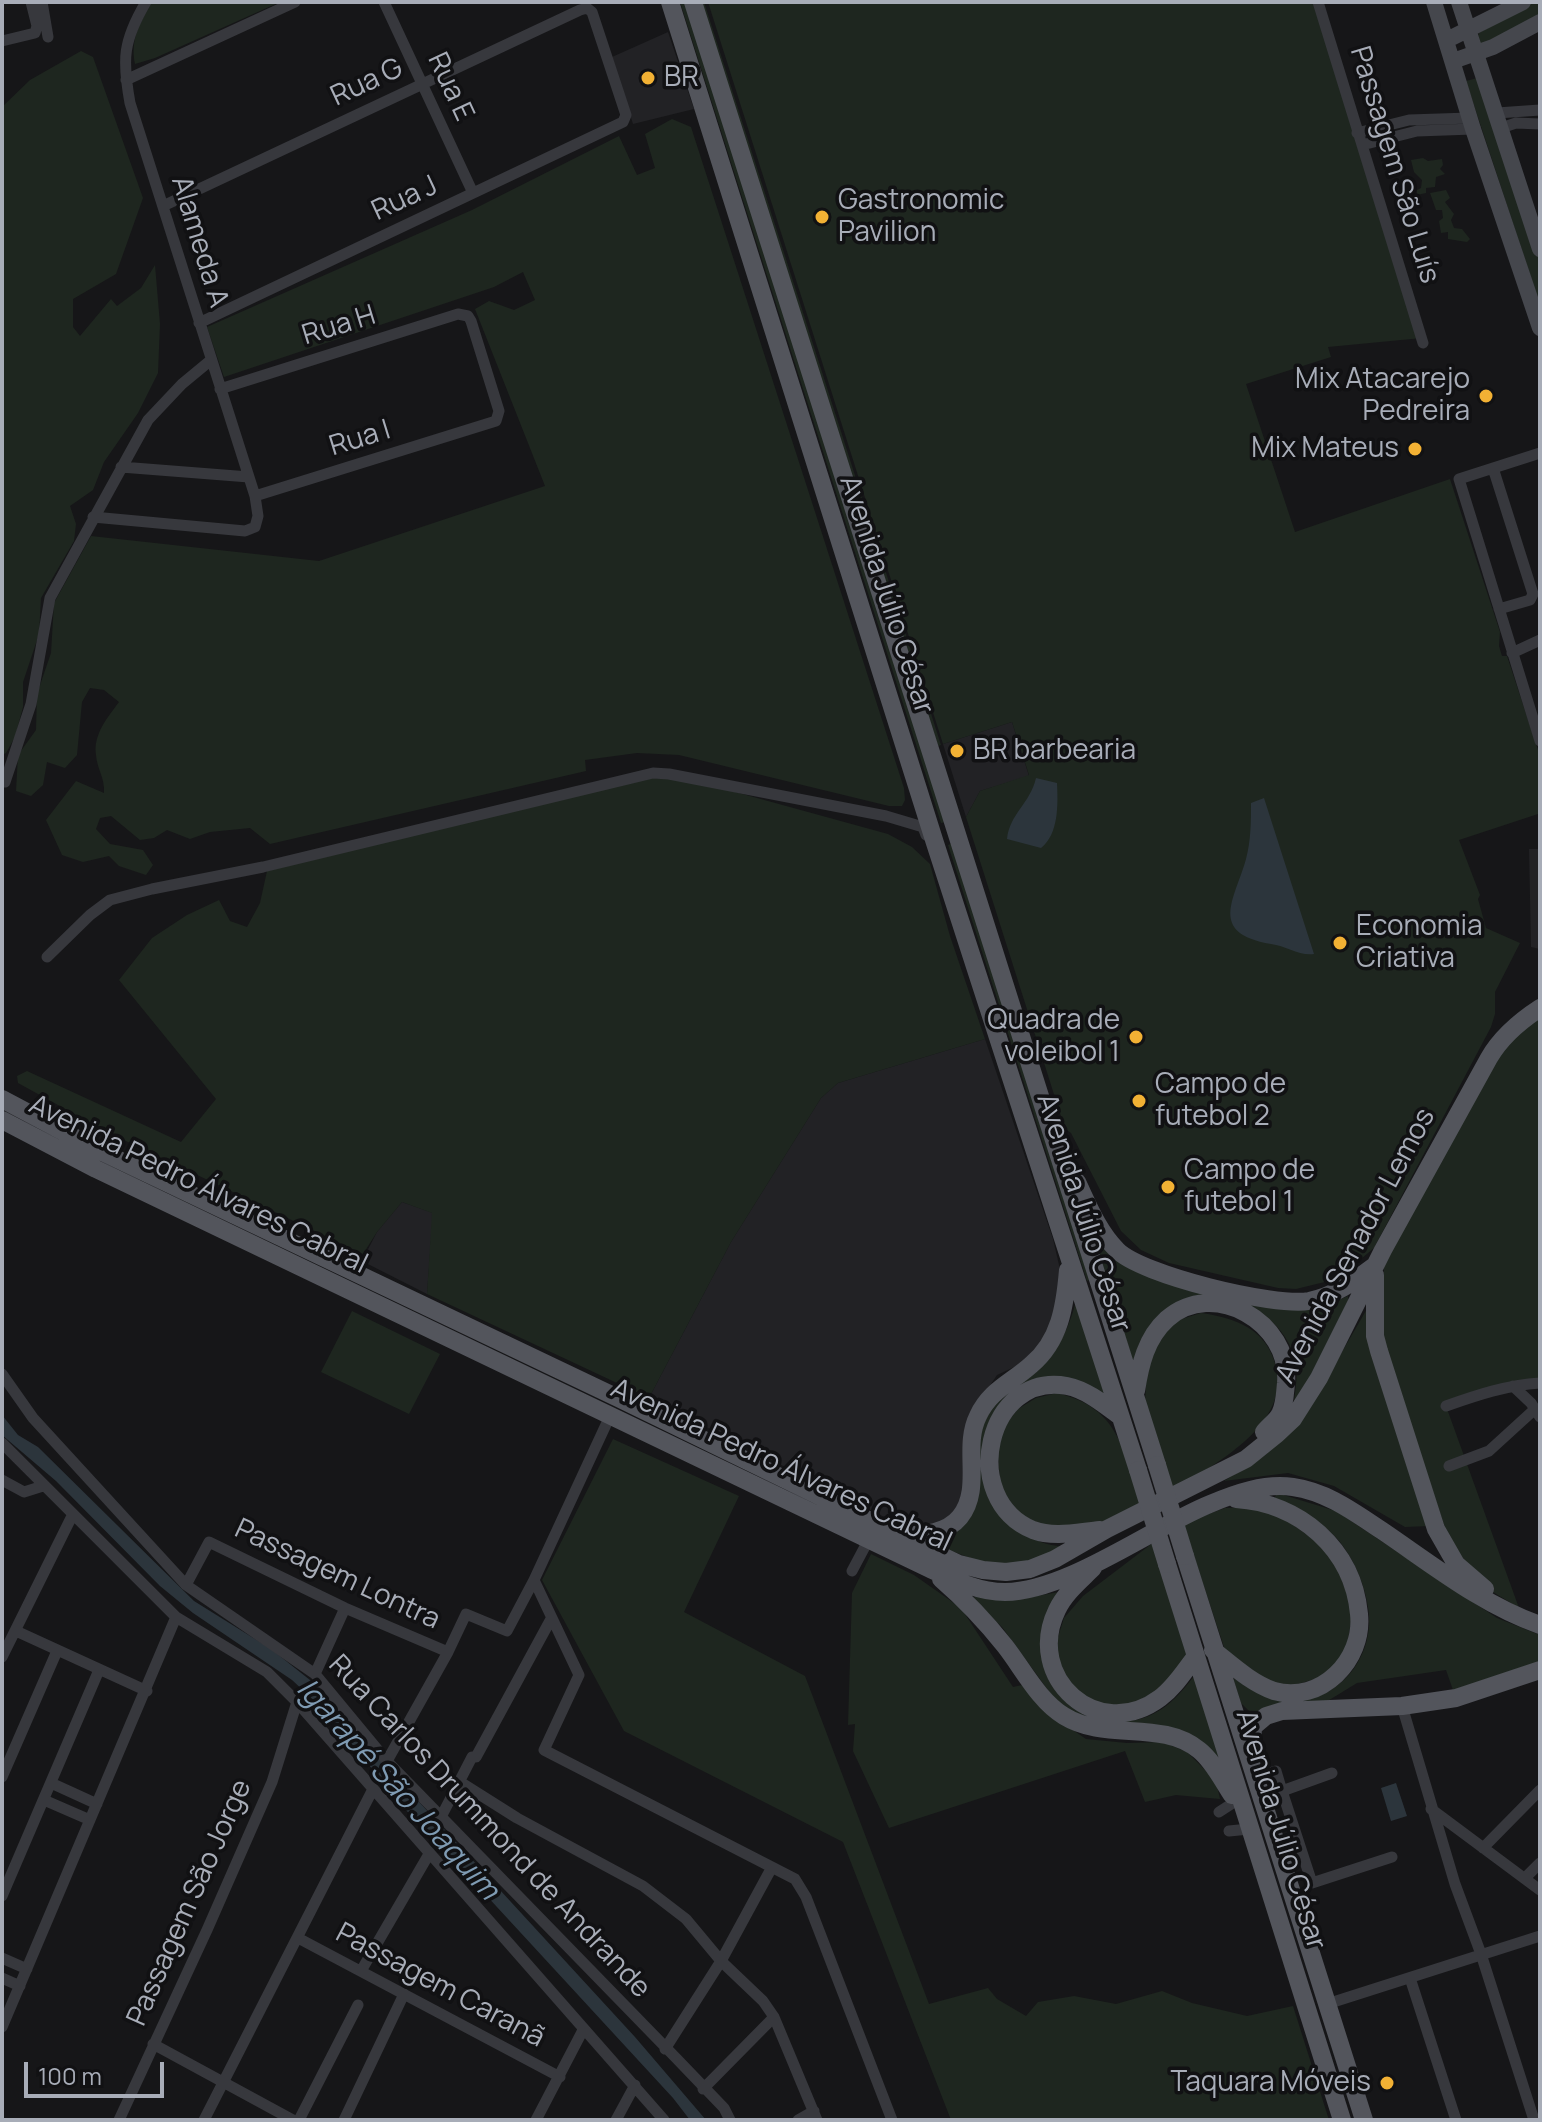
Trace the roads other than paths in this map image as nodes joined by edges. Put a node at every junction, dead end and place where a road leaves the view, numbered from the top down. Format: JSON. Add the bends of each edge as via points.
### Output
{"nodes":[{"id":1,"x":31,"y":2,"type":"edge"},
{"id":2,"x":42,"y":2,"type":"edge"},
{"id":3,"x":146,"y":2,"type":"edge"},
{"id":4,"x":295,"y":2,"type":"edge"},
{"id":5,"x":384,"y":2,"type":"edge"},
{"id":6,"x":670,"y":2,"type":"edge"},
{"id":7,"x":693,"y":2,"type":"edge"},
{"id":8,"x":1318,"y":2,"type":"edge"},
{"id":9,"x":1434,"y":2,"type":"edge"},
{"id":10,"x":1459,"y":2,"type":"edge"},
{"id":11,"x":1523,"y":2,"type":"edge"},
{"id":12,"x":1540,"y":22,"type":"edge"},
{"id":13,"x":1469,"y":31,"type":"junction"},
{"id":14,"x":48,"y":37,"type":"dead end"},
{"id":15,"x":1447,"y":40,"type":"junction"},
{"id":16,"x":2,"y":41,"type":"edge"},
{"id":17,"x":1477,"y":54,"type":"junction"},
{"id":18,"x":1453,"y":61,"type":"junction"},
{"id":19,"x":126,"y":80,"type":"junction"},
{"id":20,"x":421,"y":84,"type":"junction"},
{"id":21,"x":1540,"y":110,"type":"edge"},
{"id":22,"x":626,"y":115,"type":"joint"},
{"id":23,"x":1499,"y":120,"type":"junction"},
{"id":24,"x":1471,"y":124,"type":"junction"},
{"id":25,"x":1540,"y":124,"type":"edge"},
{"id":26,"x":1357,"y":133,"type":"junction"},
{"id":27,"x":1362,"y":145,"type":"junction"},
{"id":28,"x":473,"y":193,"type":"junction"},
{"id":29,"x":163,"y":206,"type":"junction"},
{"id":30,"x":1540,"y":249,"type":"edge"},
{"id":31,"x":199,"y":323,"type":"junction"},
{"id":32,"x":1540,"y":328,"type":"edge"},
{"id":33,"x":1423,"y":343,"type":"dead end"},
{"id":34,"x":211,"y":360,"type":"junction"},
{"id":35,"x":220,"y":389,"type":"junction"},
{"id":36,"x":479,"y":427,"type":"joint"},
{"id":37,"x":1540,"y":453,"type":"edge"},
{"id":38,"x":121,"y":467,"type":"junction"},
{"id":39,"x":1493,"y":468,"type":"junction"},
{"id":40,"x":249,"y":477,"type":"junction"},
{"id":41,"x":255,"y":496,"type":"junction"},
{"id":42,"x":93,"y":517,"type":"junction"},
{"id":43,"x":1499,"y":609,"type":"junction"},
{"id":44,"x":1540,"y":640,"type":"edge"},
{"id":45,"x":1512,"y":653,"type":"junction"},
{"id":46,"x":1540,"y":741,"type":"edge"},
{"id":47,"x":5,"y":782,"type":"dead end"},
{"id":48,"x":935,"y":843,"type":"junction"},
{"id":49,"x":47,"y":957,"type":"dead end"},
{"id":50,"x":1540,"y":1008,"type":"edge"},
{"id":51,"x":2,"y":1099,"type":"edge"},
{"id":52,"x":1046,"y":1115,"type":"junction"},
{"id":53,"x":2,"y":1120,"type":"edge"},
{"id":54,"x":1068,"y":1260,"type":"junction"},
{"id":55,"x":1377,"y":1266,"type":"junction"},
{"id":56,"x":2,"y":1374,"type":"edge"},
{"id":57,"x":1540,"y":1383,"type":"edge"},
{"id":58,"x":1513,"y":1386,"type":"junction"},
{"id":59,"x":1135,"y":1398,"type":"junction"},
{"id":60,"x":1446,"y":1406,"type":"dead end"},
{"id":61,"x":1537,"y":1413,"type":"edge"},
{"id":62,"x":610,"y":1416,"type":"junction"},
{"id":63,"x":1121,"y":1417,"type":"junction"},
{"id":64,"x":2,"y":1443,"type":"edge"},
{"id":65,"x":1449,"y":1466,"type":"dead end"},
{"id":66,"x":2,"y":1480,"type":"edge"},
{"id":67,"x":43,"y":1486,"type":"junction"},
{"id":68,"x":1196,"y":1486,"type":"junction"},
{"id":69,"x":1226,"y":1498,"type":"junction"},
{"id":70,"x":72,"y":1516,"type":"junction"},
{"id":71,"x":1107,"y":1529,"type":"junction"},
{"id":72,"x":894,"y":1533,"type":"junction"},
{"id":73,"x":869,"y":1539,"type":"junction"},
{"id":74,"x":1104,"y":1557,"type":"junction"},
{"id":75,"x":1176,"y":1560,"type":"junction"},
{"id":76,"x":930,"y":1569,"type":"junction"},
{"id":77,"x":852,"y":1571,"type":"dead end"},
{"id":78,"x":534,"y":1580,"type":"junction"},
{"id":79,"x":186,"y":1585,"type":"junction"},
{"id":80,"x":345,"y":1608,"type":"junction"},
{"id":81,"x":1511,"y":1613,"type":"junction"},
{"id":82,"x":176,"y":1617,"type":"junction"},
{"id":83,"x":551,"y":1619,"type":"junction"},
{"id":84,"x":1540,"y":1625,"type":"edge"},
{"id":85,"x":16,"y":1631,"type":"junction"},
{"id":86,"x":3,"y":1651,"type":"edge"},
{"id":87,"x":57,"y":1651,"type":"junction"},
{"id":88,"x":448,"y":1652,"type":"junction"},
{"id":89,"x":1204,"y":1653,"type":"junction"},
{"id":90,"x":99,"y":1670,"type":"junction"},
{"id":91,"x":1540,"y":1670,"type":"edge"},
{"id":92,"x":315,"y":1674,"type":"junction"},
{"id":93,"x":147,"y":1691,"type":"junction"},
{"id":94,"x":297,"y":1702,"type":"junction"},
{"id":95,"x":1402,"y":1706,"type":"junction"},
{"id":96,"x":387,"y":1761,"type":"junction"},
{"id":97,"x":4,"y":1769,"type":"edge"},
{"id":98,"x":1332,"y":1773,"type":"dead end"},
{"id":99,"x":1260,"y":1776,"type":"junction"},
{"id":100,"x":460,"y":1782,"type":"junction"},
{"id":101,"x":51,"y":1783,"type":"junction"},
{"id":102,"x":373,"y":1789,"type":"junction"},
{"id":103,"x":1540,"y":1790,"type":"edge"},
{"id":104,"x":1282,"y":1791,"type":"junction"},
{"id":105,"x":44,"y":1800,"type":"junction"},
{"id":106,"x":97,"y":1804,"type":"junction"},
{"id":107,"x":1431,"y":1808,"type":"junction"},
{"id":108,"x":1219,"y":1812,"type":"dead end"},
{"id":109,"x":1243,"y":1814,"type":"junction"},
{"id":110,"x":441,"y":1817,"type":"junction"},
{"id":111,"x":90,"y":1820,"type":"junction"},
{"id":112,"x":1270,"y":1827,"type":"junction"},
{"id":113,"x":1229,"y":1831,"type":"dead end"},
{"id":114,"x":1483,"y":1848,"type":"junction"},
{"id":115,"x":429,"y":1854,"type":"junction"},
{"id":116,"x":1392,"y":1857,"type":"dead end"},
{"id":117,"x":1540,"y":1863,"type":"edge"},
{"id":118,"x":771,"y":1869,"type":"junction"},
{"id":119,"x":1525,"y":1878,"type":"junction"},
{"id":120,"x":1540,"y":1890,"type":"edge"},
{"id":121,"x":2,"y":1896,"type":"edge"},
{"id":122,"x":1540,"y":1936,"type":"edge"},
{"id":123,"x":298,"y":1938,"type":"junction"},
{"id":124,"x":1481,"y":1954,"type":"junction"},
{"id":125,"x":2,"y":1958,"type":"edge"},
{"id":126,"x":721,"y":1961,"type":"junction"},
{"id":127,"x":27,"y":1969,"type":"junction"},
{"id":128,"x":361,"y":1971,"type":"junction"},
{"id":129,"x":2,"y":1978,"type":"edge"},
{"id":130,"x":1410,"y":1978,"type":"junction"},
{"id":131,"x":20,"y":1986,"type":"junction"},
{"id":132,"x":404,"y":1994,"type":"junction"},
{"id":133,"x":1327,"y":2004,"type":"junction"},
{"id":134,"x":358,"y":2005,"type":"dead end"},
{"id":135,"x":774,"y":2017,"type":"junction"},
{"id":136,"x":2,"y":2027,"type":"edge"},
{"id":137,"x":583,"y":2030,"type":"junction"},
{"id":138,"x":153,"y":2044,"type":"junction"},
{"id":139,"x":665,"y":2049,"type":"junction"},
{"id":140,"x":560,"y":2077,"type":"junction"},
{"id":141,"x":225,"y":2083,"type":"junction"},
{"id":142,"x":635,"y":2085,"type":"junction"},
{"id":143,"x":703,"y":2089,"type":"junction"},
{"id":144,"x":276,"y":2116,"type":"edge"},
{"id":145,"x":816,"y":2116,"type":"edge"},
{"id":146,"x":119,"y":2120,"type":"edge"},
{"id":147,"x":204,"y":2120,"type":"edge"},
{"id":148,"x":293,"y":2120,"type":"edge"},
{"id":149,"x":299,"y":2120,"type":"edge"},
{"id":150,"x":344,"y":2120,"type":"edge"},
{"id":151,"x":536,"y":2120,"type":"edge"},
{"id":152,"x":616,"y":2120,"type":"edge"},
{"id":153,"x":664,"y":2120,"type":"edge"},
{"id":154,"x":730,"y":2120,"type":"edge"},
{"id":155,"x":798,"y":2120,"type":"edge"},
{"id":156,"x":892,"y":2120,"type":"edge"},
{"id":157,"x":1342,"y":2120,"type":"edge"},
{"id":158,"x":1364,"y":2120,"type":"edge"},
{"id":159,"x":1456,"y":2120,"type":"edge"},
{"id":160,"x":1534,"y":2120,"type":"edge"}],
"edges":[{"from":1,"to":16,"type":"street","via":[[35,33]]},
{"from":2,"to":14,"type":"street"},
{"from":3,"to":19,"type":"street","name":"Alameda A","via":[[127,40]]},
{"from":4,"to":19,"type":"street"},
{"from":5,"to":20,"type":"street","name":"Rua E"},
{"from":6,"to":48,"type":"main road","name":"Avenida Júlio César"},
{"from":7,"to":52,"type":"main road","name":"Avenida Júlio César"},
{"from":8,"to":26,"type":"street","name":"Passagem São Luís"},
{"from":9,"to":15,"type":"main road"},
{"from":10,"to":13,"type":"main road"},
{"from":11,"to":13,"type":"main road"},
{"from":12,"to":17,"type":"main road"},
{"from":13,"to":15,"type":"main road"},
{"from":13,"to":17,"type":"main road"},
{"from":15,"to":18,"type":"main road"},
{"from":17,"to":18,"type":"main road"},
{"from":17,"to":23,"type":"main road"},
{"from":18,"to":24,"type":"main road"},
{"from":19,"to":29,"type":"street","name":"Alameda A"},
{"from":20,"to":22,"type":"street","name":"Rua G","via":[[587,8]]},
{"from":20,"to":28,"type":"street","name":"Rua E"},
{"from":20,"to":29,"type":"street","name":"Rua G"},
{"from":21,"to":23,"type":"street"},
{"from":22,"to":28,"type":"street","name":"Rua J","via":[[623,122]]},
{"from":23,"to":25,"type":"street"},
{"from":23,"to":30,"type":"main road"},
{"from":24,"to":26,"type":"street","via":[[1409,120]]},
{"from":24,"to":27,"type":"street"},
{"from":24,"to":32,"type":"main road"},
{"from":26,"to":27,"type":"street","name":"Passagem São Luís"},
{"from":27,"to":33,"type":"street","name":"Passagem São Luís"},
{"from":28,"to":31,"type":"street","name":"Rua J"},
{"from":29,"to":31,"type":"street","name":"Alameda A"},
{"from":31,"to":34,"type":"street","name":"Alameda A"},
{"from":34,"to":35,"type":"street","name":"Alameda A"},
{"from":34,"to":38,"type":"street","via":[[148,420]]},
{"from":35,"to":36,"type":"street","name":"Rua H","via":[[458,314],[471,321],[499,411],[496,421]]},
{"from":35,"to":40,"type":"street","name":"Alameda A"},
{"from":36,"to":41,"type":"street","name":"Rua I"},
{"from":37,"to":39,"type":"street"},
{"from":38,"to":40,"type":"street"},
{"from":38,"to":42,"type":"street"},
{"from":39,"to":43,"type":"street","via":[[1533,594],[1530,600]]},
{"from":39,"to":43,"type":"street","via":[[1459,479]]},
{"from":40,"to":41,"type":"street","name":"Alameda A"},
{"from":41,"to":42,"type":"street","via":[[257,522],[245,531]]},
{"from":42,"to":47,"type":"street","via":[[50,598],[31,704]]},
{"from":43,"to":45,"type":"street"},
{"from":44,"to":45,"type":"street"},
{"from":45,"to":46,"type":"street"},
{"from":48,"to":49,"type":"street","via":[[928,841],[923,827],[886,816],[653,773],[110,900]]},
{"from":48,"to":54,"type":"main road","name":"Avenida Júlio César"},
{"from":50,"to":55,"type":"main road","name":"Avenida Senador Lemos","via":[[1497,1044]]},
{"from":51,"to":72,"type":"main road","name":"Avenida Pedro Álvares Cabral"},
{"from":52,"to":55,"type":"main road","via":[[1096,1220],[1118,1252],[1134,1263],[1263,1300],[1290,1302],[1347,1287]]},
{"from":52,"to":59,"type":"main road","name":"Avenida Júlio César"},
{"from":53,"to":62,"type":"main road","name":"Avenida Pedro Álvares Cabral"},
{"from":54,"to":63,"type":"main road","name":"Avenida Júlio César"},
{"from":54,"to":72,"type":"main road","via":[[1057,1330],[1032,1365],[990,1396],[975,1422],[971,1488],[961,1516],[935,1532]]},
{"from":55,"to":68,"type":"main road","name":"Avenida Senador Lemos","via":[[1293,1419],[1246,1459]]},
{"from":55,"to":81,"type":"main road","via":[[1375,1336],[1436,1529],[1456,1564]]},
{"from":56,"to":79,"type":"street","name":"Rua Carlos Drummond de Andrande","via":[[33,1418]]},
{"from":57,"to":58,"type":"street"},
{"from":58,"to":60,"type":"street"},
{"from":58,"to":61,"type":"street"},
{"from":59,"to":68,"type":"main road","via":[[1140,1363],[1150,1342],[1168,1318],[1181,1311],[1214,1303],[1232,1307],[1271,1331],[1287,1374],[1281,1413],[1244,1452]]},
{"from":59,"to":75,"type":"main road","name":"Avenida Júlio César","bridge":true,"via":[[1157,1465]]},
{"from":61,"to":65,"type":"street","via":[[1489,1451]]},
{"from":62,"to":73,"type":"main road","name":"Avenida Pedro Álvares Cabral"},
{"from":62,"to":78,"type":"street"},
{"from":63,"to":71,"type":"main road","via":[[1070,1387],[1044,1388],[1021,1395],[1006,1410],[988,1453],[995,1494],[1020,1523],[1045,1533]]},
{"from":63,"to":75,"type":"main road","name":"Avenida Júlio César","bridge":true},
{"from":64,"to":67,"type":"street"},
{"from":66,"to":67,"type":"street","via":[[24,1492]]},
{"from":67,"to":70,"type":"street"},
{"from":68,"to":71,"type":"main road","name":"Avenida Pedro Álvares Cabral"},
{"from":69,"to":74,"type":"main road","name":"Avenida Pedro Álvares Cabral"},
{"from":69,"to":81,"type":"main road","name":"Avenida Pedro Álvares Cabral","via":[[1264,1487],[1317,1492]]},
{"from":69,"to":89,"type":"main road","via":[[1267,1502],[1321,1532],[1339,1553],[1360,1615],[1351,1655],[1329,1682],[1312,1691],[1276,1691]]},
{"from":70,"to":82,"type":"street"},
{"from":70,"to":85,"type":"street"},
{"from":71,"to":72,"type":"main road","name":"Avenida Pedro Álvares Cabral","via":[[1055,1559],[1006,1572],[959,1564]]},
{"from":73,"to":76,"type":"main road","name":"Avenida Pedro Álvares Cabral"},
{"from":73,"to":77,"type":"street"},
{"from":74,"to":76,"type":"main road","name":"Avenida Pedro Álvares Cabral","via":[[1059,1579],[1004,1592]]},
{"from":74,"to":89,"type":"main road","via":[[1068,1592],[1052,1623],[1050,1657],[1068,1693],[1093,1710],[1129,1712],[1160,1698]]},
{"from":75,"to":89,"type":"main road","name":"Avenida Júlio César"},
{"from":76,"to":109,"type":"main road","via":[[975,1611],[1062,1715],[1102,1731],[1149,1732],[1184,1740],[1209,1759]]},
{"from":78,"to":83,"type":"street"},
{"from":78,"to":88,"type":"street","via":[[507,1631],[466,1614]]},
{"from":79,"to":80,"type":"street","name":"Passagem Lontra","via":[[209,1542]]},
{"from":79,"to":92,"type":"street","name":"Rua Carlos Drummond de Andrande"},
{"from":80,"to":88,"type":"street","name":"Passagem Lontra"},
{"from":80,"to":92,"type":"street"},
{"from":81,"to":84,"type":"main road","name":"Avenida Pedro Álvares Cabral"},
{"from":82,"to":93,"type":"street"},
{"from":82,"to":94,"type":"street","via":[[267,1672]]},
{"from":83,"to":100,"type":"street"},
{"from":83,"to":118,"type":"street","via":[[579,1675],[544,1750]]},
{"from":85,"to":86,"type":"street"},
{"from":85,"to":87,"type":"street"},
{"from":87,"to":90,"type":"street"},
{"from":87,"to":97,"type":"street"},
{"from":88,"to":96,"type":"street"},
{"from":89,"to":109,"type":"main road","name":"Avenida Júlio César"},
{"from":89,"to":112,"type":"main road","name":"Avenida Júlio César"},
{"from":90,"to":93,"type":"street"},
{"from":90,"to":101,"type":"street"},
{"from":91,"to":95,"type":"main road","via":[[1456,1698]]},
{"from":92,"to":96,"type":"street","name":"Rua Carlos Drummond de Andrande"},
{"from":93,"to":106,"type":"street"},
{"from":94,"to":102,"type":"street"},
{"from":94,"to":138,"type":"street","name":"Passagem São Jorge","via":[[272,1782]]},
{"from":95,"to":99,"type":"main road","via":[[1266,1716],[1253,1727]]},
{"from":95,"to":107,"type":"street"},
{"from":96,"to":110,"type":"street","name":"Rua Carlos Drummond de Andrande"},
{"from":98,"to":104,"type":"street"},
{"from":99,"to":104,"type":"street","via":[[1276,1771]]},
{"from":99,"to":112,"type":"main road","via":[[1270,1803]]},
{"from":100,"to":110,"type":"street"},
{"from":100,"to":126,"type":"street","name":"Rua Carlos Drummond de Andrande","via":[[643,1886],[686,1919]]},
{"from":101,"to":105,"type":"street"},
{"from":101,"to":106,"type":"street"},
{"from":102,"to":115,"type":"street"},
{"from":102,"to":123,"type":"street"},
{"from":103,"to":114,"type":"street"},
{"from":104,"to":116,"type":"street","via":[[1312,1883]]},
{"from":105,"to":111,"type":"street"},
{"from":105,"to":121,"type":"street"},
{"from":106,"to":111,"type":"street"},
{"from":107,"to":114,"type":"street"},
{"from":107,"to":124,"type":"street"},
{"from":108,"to":109,"type":"street"},
{"from":109,"to":113,"type":"street"},
{"from":109,"to":157,"type":"main road","name":"Avenida Júlio César"},
{"from":110,"to":139,"type":"street","name":"Rua Carlos Drummond de Andrande"},
{"from":111,"to":127,"type":"street"},
{"from":112,"to":133,"type":"main road","name":"Avenida Júlio César"},
{"from":114,"to":119,"type":"street"},
{"from":115,"to":128,"type":"street"},
{"from":115,"to":137,"type":"street"},
{"from":117,"to":119,"type":"street"},
{"from":118,"to":126,"type":"street"},
{"from":118,"to":156,"type":"street","via":[[795,1879],[806,1897]]},
{"from":119,"to":120,"type":"street"},
{"from":122,"to":124,"type":"street"},
{"from":123,"to":128,"type":"street","name":"Passagem Caranã"},
{"from":123,"to":141,"type":"street"},
{"from":124,"to":130,"type":"street"},
{"from":124,"to":160,"type":"street"},
{"from":125,"to":127,"type":"street"},
{"from":126,"to":135,"type":"street","name":"Rua Carlos Drummond de Andrande"},
{"from":126,"to":139,"type":"street"},
{"from":127,"to":131,"type":"street"},
{"from":128,"to":132,"type":"street","name":"Passagem Caranã"},
{"from":129,"to":131,"type":"street"},
{"from":130,"to":133,"type":"street"},
{"from":130,"to":159,"type":"street"},
{"from":131,"to":136,"type":"street"},
{"from":132,"to":140,"type":"street","name":"Passagem Caranã"},
{"from":132,"to":150,"type":"street"},
{"from":133,"to":158,"type":"main road","name":"Avenida Júlio César"},
{"from":134,"to":149,"type":"street"},
{"from":135,"to":143,"type":"street"},
{"from":135,"to":145,"type":"street","name":"Rua Carlos Drummond de Andrande"},
{"from":137,"to":140,"type":"street"},
{"from":137,"to":142,"type":"street"},
{"from":138,"to":141,"type":"street"},
{"from":138,"to":146,"type":"street","name":"Passagem São Jorge"},
{"from":139,"to":143,"type":"street","name":"Rua Carlos Drummond de Andrande"},
{"from":140,"to":151,"type":"street"},
{"from":141,"to":144,"type":"street"},
{"from":141,"to":147,"type":"street"},
{"from":142,"to":152,"type":"street"},
{"from":142,"to":153,"type":"street"},
{"from":143,"to":154,"type":"street","name":"Rua Carlos Drummond de Andrande"},
{"from":144,"to":148,"type":"street"},
{"from":145,"to":155,"type":"street"}]}
